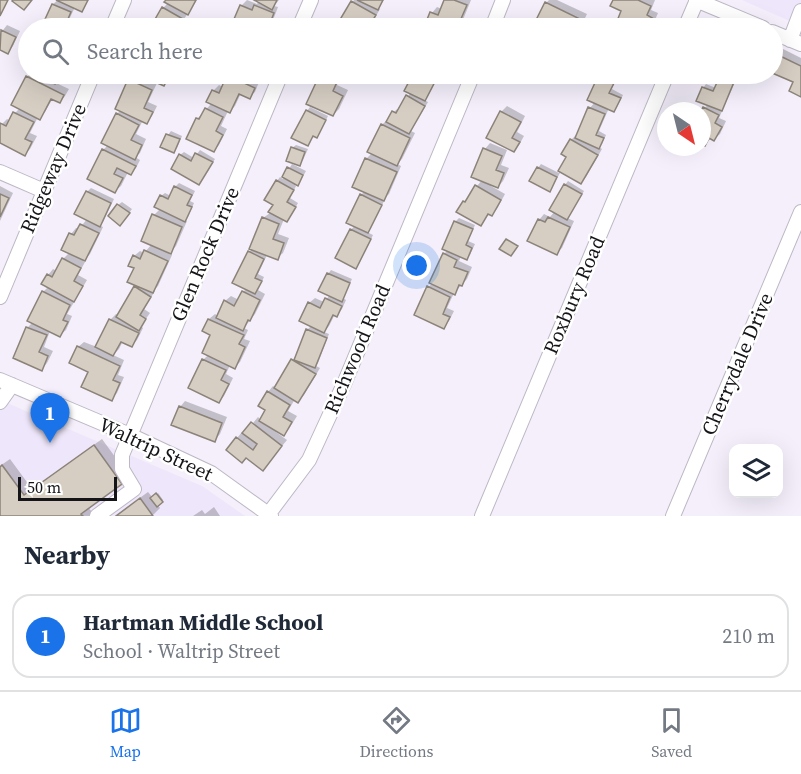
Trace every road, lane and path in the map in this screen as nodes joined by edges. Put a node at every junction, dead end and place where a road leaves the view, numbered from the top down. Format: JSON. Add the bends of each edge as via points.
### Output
{"nodes":[{"id":1,"x":124,"y":0,"type":"edge"},
{"id":2,"x":311,"y":0,"type":"edge"},
{"id":3,"x":503,"y":0,"type":"edge"},
{"id":4,"x":697,"y":0,"type":"edge"},
{"id":5,"x":801,"y":11,"type":"edge"},
{"id":6,"x":116,"y":18,"type":"edge"},
{"id":7,"x":303,"y":18,"type":"edge"},
{"id":8,"x":496,"y":18,"type":"edge"},
{"id":9,"x":689,"y":18,"type":"edge"},
{"id":10,"x":739,"y":18,"type":"edge"},
{"id":11,"x":795,"y":42,"type":"edge"},
{"id":12,"x":89,"y":84,"type":"edge"},
{"id":13,"x":276,"y":84,"type":"edge"},
{"id":14,"x":469,"y":84,"type":"edge"},
{"id":15,"x":663,"y":84,"type":"edge"},
{"id":16,"x":0,"y":172,"type":"edge"},
{"id":17,"x":44,"y":191,"type":"junction"},
{"id":18,"x":801,"y":212,"type":"edge"},
{"id":19,"x":0,"y":297,"type":"edge"},
{"id":20,"x":6,"y":383,"type":"edge"},
{"id":21,"x":0,"y":402,"type":"edge"},
{"id":22,"x":130,"y":435,"type":"junction"},
{"id":23,"x":268,"y":515,"type":"edge"},
{"id":24,"x":98,"y":516,"type":"edge"},
{"id":25,"x":482,"y":516,"type":"edge"},
{"id":26,"x":673,"y":516,"type":"edge"}],
"edges":[{"from":1,"to":6,"type":"street"},
{"from":2,"to":7,"type":"street"},
{"from":3,"to":8,"type":"street"},
{"from":4,"to":9,"type":"street"},
{"from":4,"to":10,"type":"street"},
{"from":5,"to":11,"type":"street"},
{"from":12,"to":17,"type":"street","name":"Ridgeway Drive"},
{"from":13,"to":22,"type":"street","name":"Glen Rock Drive"},
{"from":14,"to":23,"type":"street","name":"Richwood Road","via":[[309,460]]},
{"from":15,"to":25,"type":"street","name":"Roxbury Road"},
{"from":16,"to":17,"type":"street"},
{"from":17,"to":19,"type":"street","name":"Ridgeway Drive"},
{"from":18,"to":26,"type":"street","name":"Cherrydale Drive"},
{"from":20,"to":21,"type":"street"},
{"from":20,"to":22,"type":"street","name":"Waltrip Street"},
{"from":22,"to":23,"type":"street","name":"Waltrip Street","via":[[211,473]]},
{"from":22,"to":24,"type":"street","name":"Glen Rock Drive","via":[[122,455],[122,469],[134,489]]}]}
